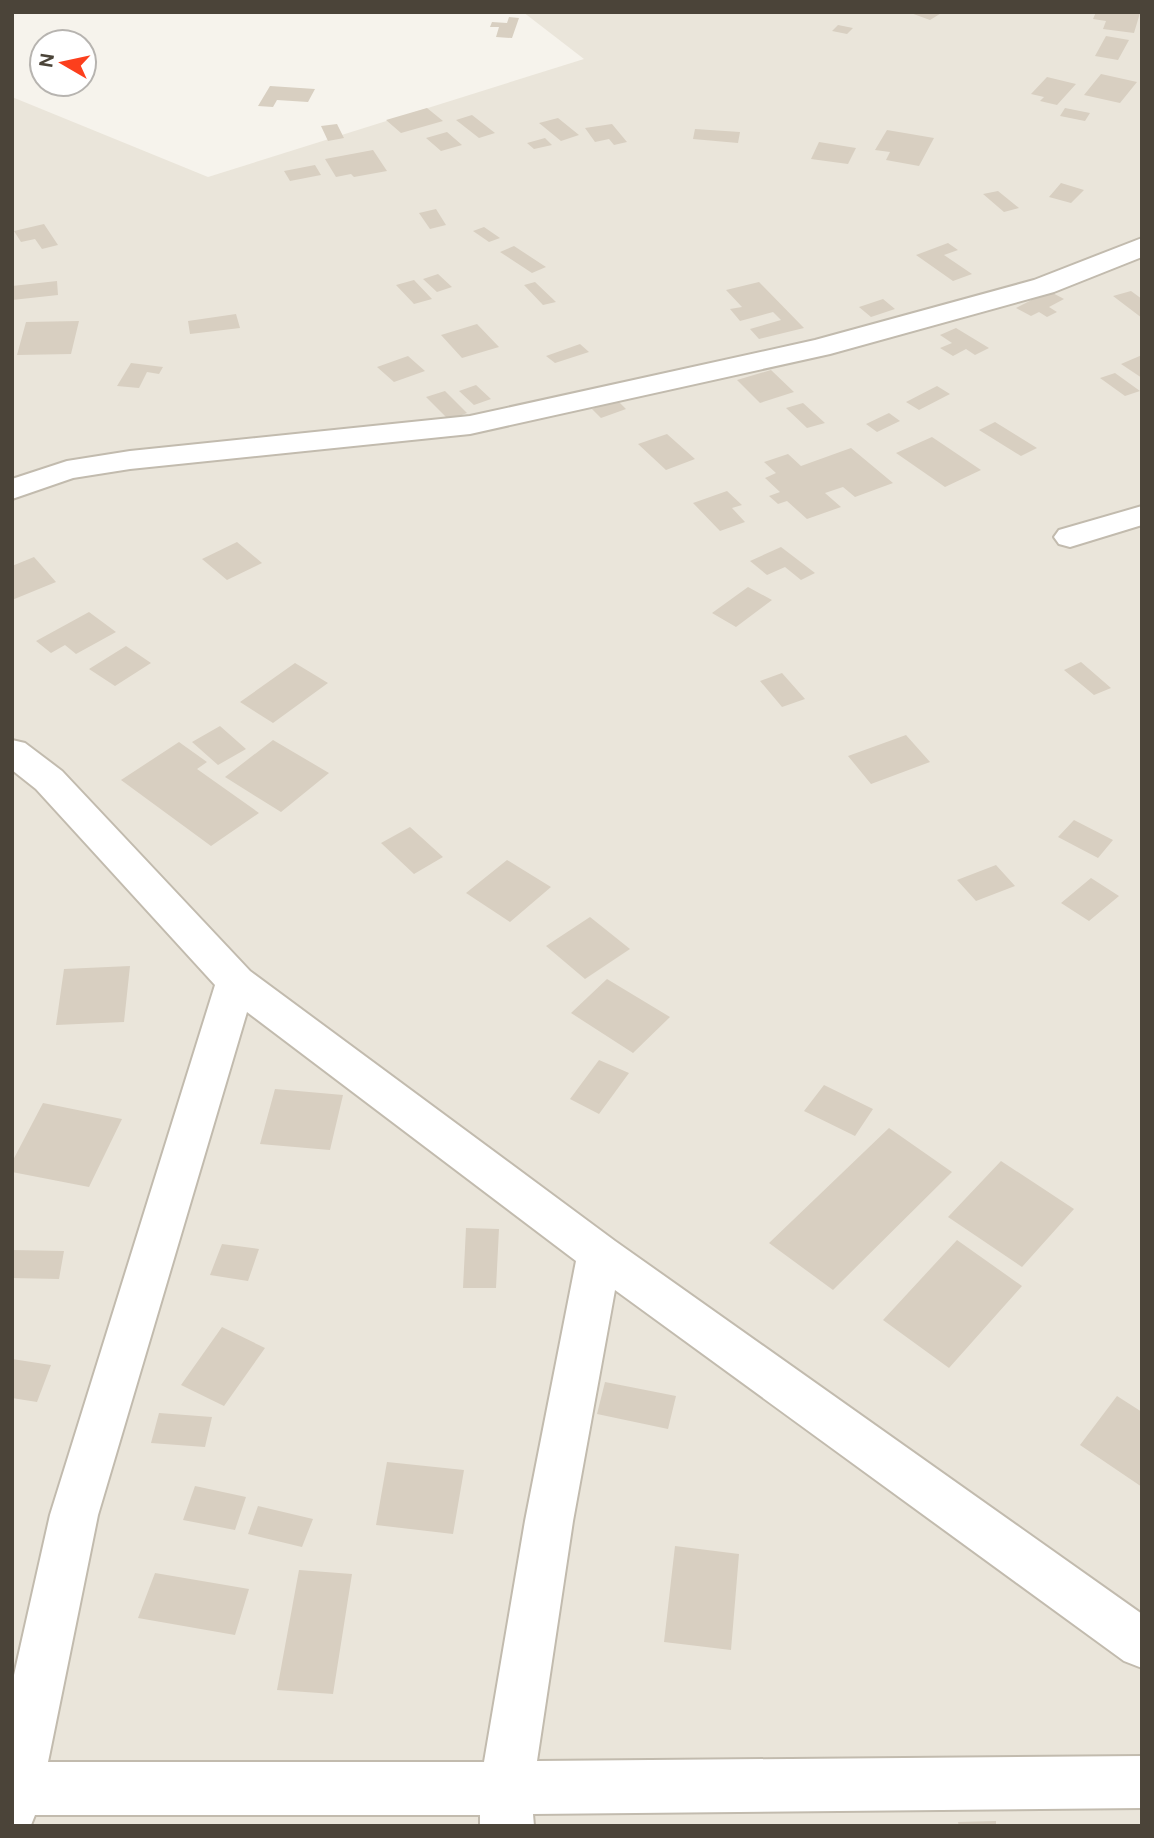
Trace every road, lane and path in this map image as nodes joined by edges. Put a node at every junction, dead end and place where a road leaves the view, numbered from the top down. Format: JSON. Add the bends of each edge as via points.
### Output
{"nodes":[{"id":1,"x":1142,"y":246,"type":"edge"},
{"id":2,"x":12,"y":490,"type":"edge"},
{"id":3,"x":1142,"y":515,"type":"edge"},
{"id":4,"x":1070,"y":537,"type":"dead end"},
{"id":5,"x":12,"y":752,"type":"edge"},
{"id":6,"x":236,"y":982,"type":"junction"},
{"id":7,"x":599,"y":1254,"type":"junction"},
{"id":8,"x":1142,"y":1644,"type":"edge"},
{"id":9,"x":1142,"y":1782,"type":"edge"},
{"id":10,"x":13,"y":1795,"type":"edge"},
{"id":11,"x":507,"y":1807,"type":"edge"}],
"edges":[{"from":1,"to":2,"type":"street","via":[[1044,286],[820,348],[470,425],[130,460],[67,471]]},
{"from":3,"to":4,"type":"street"},
{"from":5,"to":6,"type":"street","via":[[49,780]]},
{"from":6,"to":7,"type":"street"},
{"from":6,"to":10,"type":"street","via":[[74,1515]]},
{"from":7,"to":8,"type":"street"},
{"from":7,"to":11,"type":"street","via":[[548,1521]]},
{"from":9,"to":11,"type":"street"},
{"from":10,"to":11,"type":"street"}]}
